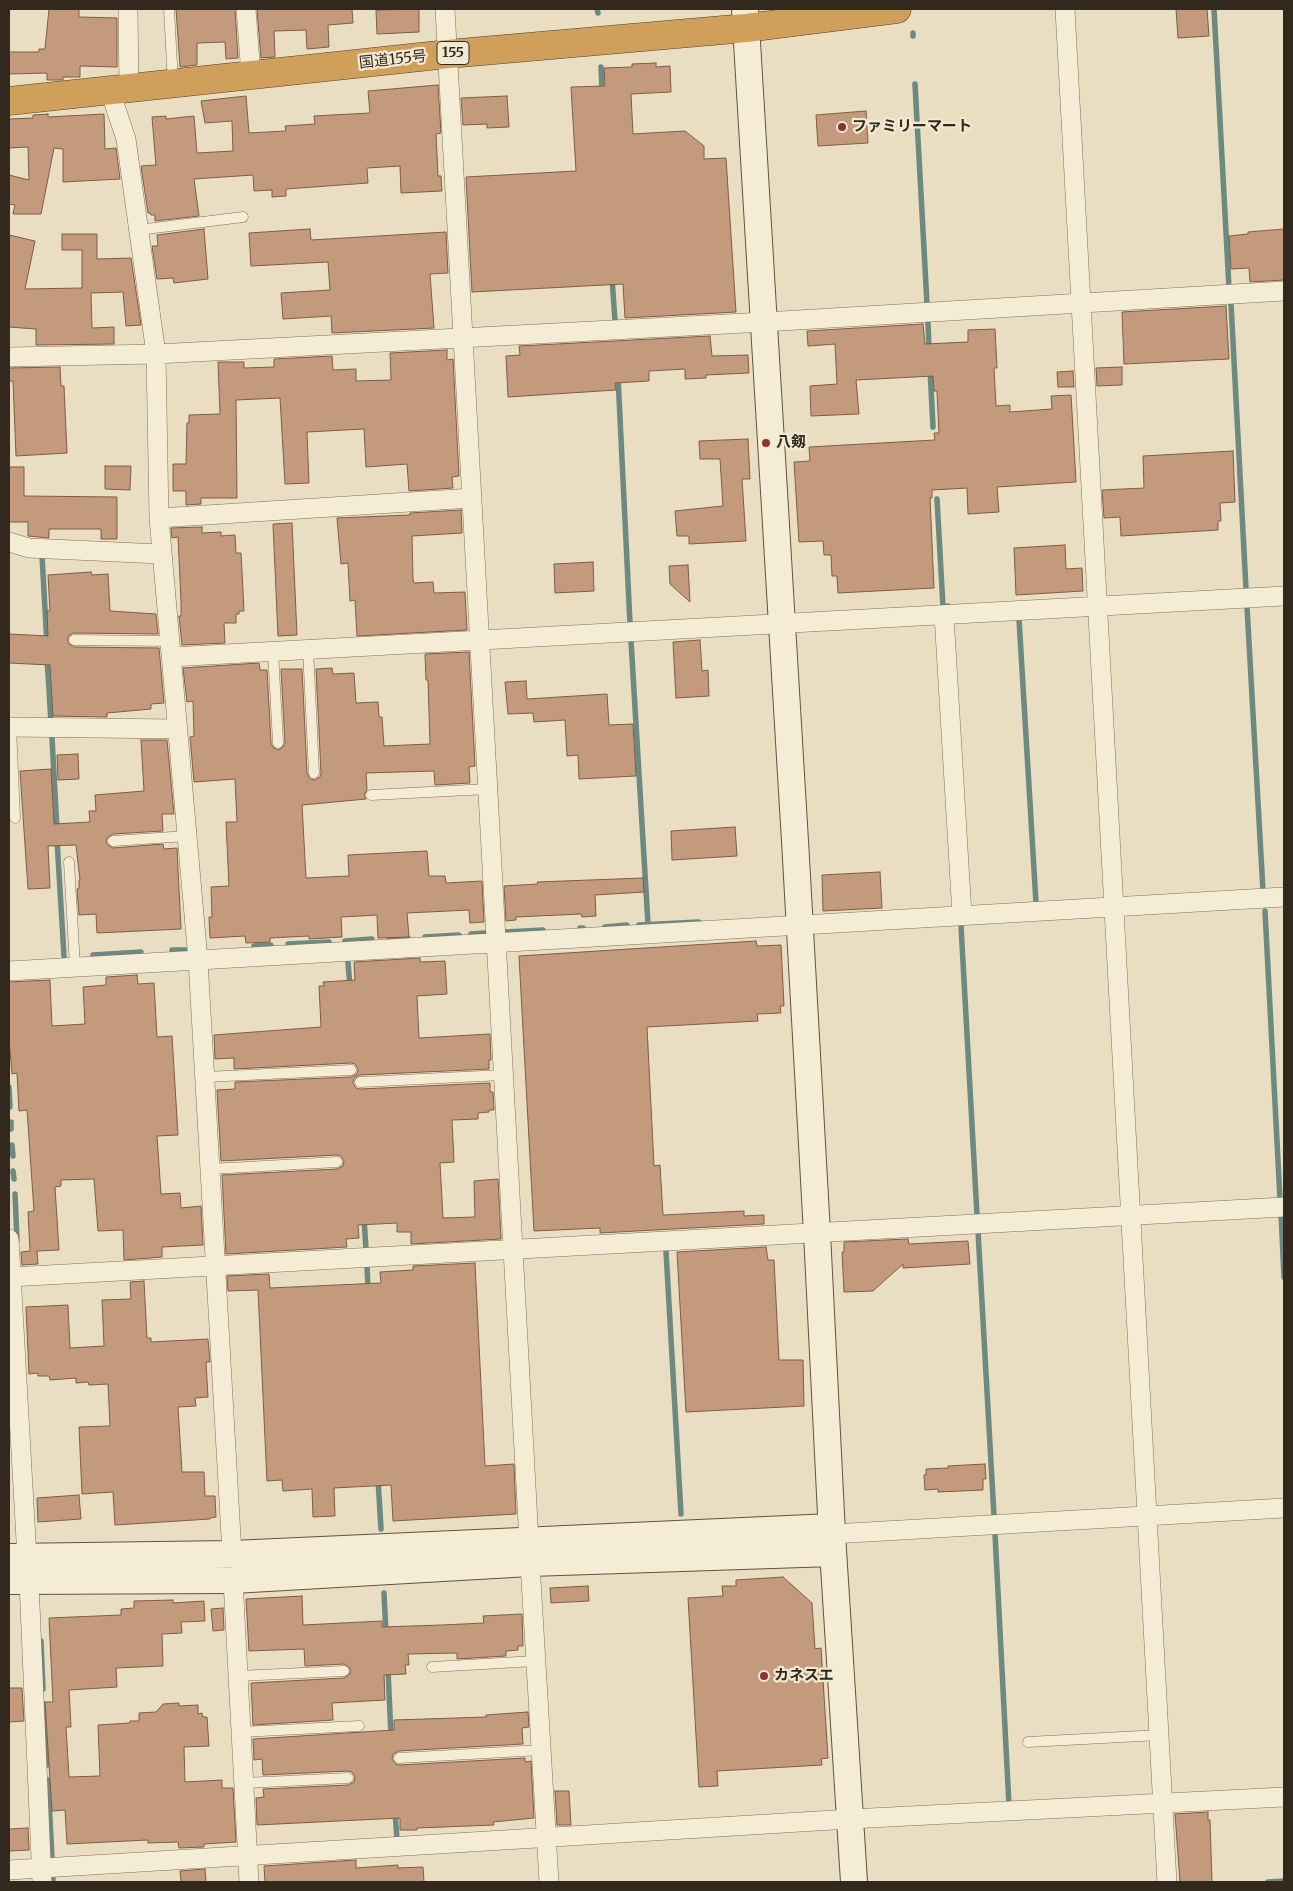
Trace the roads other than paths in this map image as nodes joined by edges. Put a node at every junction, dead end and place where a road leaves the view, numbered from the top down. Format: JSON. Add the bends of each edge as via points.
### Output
{"nodes":[{"id":1,"x":128,"y":9,"type":"edge"},
{"id":2,"x":170,"y":9,"type":"edge"},
{"id":3,"x":246,"y":9,"type":"edge"},
{"id":4,"x":445,"y":9,"type":"edge"},
{"id":5,"x":897,"y":9,"type":"edge"},
{"id":6,"x":1065,"y":9,"type":"edge"},
{"id":7,"x":745,"y":18,"type":"edge"},
{"id":8,"x":448,"y":54,"type":"junction"},
{"id":9,"x":251,"y":75,"type":"junction"},
{"id":10,"x":173,"y":84,"type":"junction"},
{"id":11,"x":119,"y":90,"type":"junction"},
{"id":12,"x":9,"y":101,"type":"edge"},
{"id":13,"x":243,"y":217,"type":"dead end"},
{"id":14,"x":138,"y":230,"type":"junction"},
{"id":15,"x":1284,"y":291,"type":"edge"},
{"id":16,"x":1082,"y":303,"type":"junction"},
{"id":17,"x":764,"y":322,"type":"junction"},
{"id":18,"x":463,"y":338,"type":"junction"},
{"id":19,"x":156,"y":354,"type":"junction"},
{"id":20,"x":9,"y":357,"type":"edge"},
{"id":21,"x":472,"y":498,"type":"junction"},
{"id":22,"x":159,"y":518,"type":"junction"},
{"id":23,"x":9,"y":542,"type":"edge"},
{"id":24,"x":161,"y":554,"type":"junction"},
{"id":25,"x":1284,"y":596,"type":"edge"},
{"id":26,"x":1098,"y":606,"type":"junction"},
{"id":27,"x":944,"y":615,"type":"junction"},
{"id":28,"x":783,"y":624,"type":"junction"},
{"id":29,"x":74,"y":640,"type":"dead end"},
{"id":30,"x":480,"y":640,"type":"junction"},
{"id":31,"x":170,"y":649,"type":"junction"},
{"id":32,"x":308,"y":649,"type":"junction"},
{"id":33,"x":273,"y":651,"type":"junction"},
{"id":34,"x":10,"y":727,"type":"edge"},
{"id":35,"x":177,"y":729,"type":"junction"},
{"id":36,"x":278,"y":743,"type":"dead end"},
{"id":37,"x":314,"y":773,"type":"dead end"},
{"id":38,"x":488,"y":789,"type":"junction"},
{"id":39,"x":371,"y":794,"type":"dead end"},
{"id":40,"x":15,"y":818,"type":"dead end"},
{"id":41,"x":187,"y":836,"type":"junction"},
{"id":42,"x":114,"y":841,"type":"dead end"},
{"id":43,"x":69,"y":862,"type":"dead end"},
{"id":44,"x":1284,"y":898,"type":"edge"},
{"id":45,"x":1114,"y":906,"type":"junction"},
{"id":46,"x":962,"y":915,"type":"junction"},
{"id":47,"x":800,"y":925,"type":"junction"},
{"id":48,"x":496,"y":943,"type":"junction"},
{"id":49,"x":198,"y":960,"type":"junction"},
{"id":50,"x":75,"y":967,"type":"junction"},
{"id":51,"x":9,"y":971,"type":"edge"},
{"id":52,"x":351,"y":1070,"type":"dead end"},
{"id":53,"x":503,"y":1075,"type":"junction"},
{"id":54,"x":205,"y":1077,"type":"junction"},
{"id":55,"x":360,"y":1082,"type":"dead end"},
{"id":56,"x":338,"y":1162,"type":"dead end"},
{"id":57,"x":210,"y":1169,"type":"junction"},
{"id":58,"x":1284,"y":1207,"type":"edge"},
{"id":59,"x":1131,"y":1215,"type":"junction"},
{"id":60,"x":818,"y":1233,"type":"junction"},
{"id":61,"x":9,"y":1239,"type":"edge"},
{"id":62,"x":513,"y":1250,"type":"junction"},
{"id":63,"x":216,"y":1266,"type":"junction"},
{"id":64,"x":11,"y":1277,"type":"junction"},
{"id":65,"x":13,"y":1378,"type":"edge"},
{"id":66,"x":15,"y":1473,"type":"edge"},
{"id":67,"x":1284,"y":1508,"type":"edge"},
{"id":68,"x":1148,"y":1516,"type":"junction"},
{"id":69,"x":832,"y":1538,"type":"junction"},
{"id":70,"x":529,"y":1552,"type":"junction"},
{"id":71,"x":232,"y":1554,"type":"junction"},
{"id":72,"x":18,"y":1569,"type":"edge"},
{"id":73,"x":233,"y":1580,"type":"junction"},
{"id":74,"x":535,"y":1661,"type":"junction"},
{"id":75,"x":432,"y":1666,"type":"dead end"},
{"id":76,"x":344,"y":1670,"type":"dead end"},
{"id":77,"x":238,"y":1676,"type":"junction"},
{"id":78,"x":359,"y":1726,"type":"dead end"},
{"id":79,"x":241,"y":1732,"type":"junction"},
{"id":80,"x":1160,"y":1735,"type":"junction"},
{"id":81,"x":1028,"y":1742,"type":"dead end"},
{"id":82,"x":541,"y":1750,"type":"junction"},
{"id":83,"x":399,"y":1758,"type":"dead end"},
{"id":84,"x":348,"y":1778,"type":"dead end"},
{"id":85,"x":244,"y":1783,"type":"junction"},
{"id":86,"x":1284,"y":1797,"type":"edge"},
{"id":87,"x":1163,"y":1804,"type":"junction"},
{"id":88,"x":850,"y":1819,"type":"junction"},
{"id":89,"x":546,"y":1837,"type":"junction"},
{"id":90,"x":248,"y":1857,"type":"junction"},
{"id":91,"x":9,"y":1870,"type":"edge"},
{"id":92,"x":42,"y":1875,"type":"edge"},
{"id":93,"x":249,"y":1882,"type":"edge"},
{"id":94,"x":549,"y":1882,"type":"edge"},
{"id":95,"x":854,"y":1882,"type":"edge"},
{"id":96,"x":1167,"y":1882,"type":"edge"}],
"edges":[{"from":1,"to":11,"type":"street"},
{"from":2,"to":10,"type":"lane"},
{"from":3,"to":9,"type":"street"},
{"from":4,"to":8,"type":"street"},
{"from":5,"to":7,"type":"highway","name":"国道155号","number":"155"},
{"from":6,"to":16,"type":"street"},
{"from":7,"to":8,"type":"highway","name":"国道155号","number":"155"},
{"from":7,"to":17,"type":"street"},
{"from":8,"to":9,"type":"highway","name":"国道155号","number":"155"},
{"from":8,"to":18,"type":"street"},
{"from":9,"to":10,"type":"highway","name":"国道155号","number":"155"},
{"from":10,"to":11,"type":"highway","name":"国道155号","number":"155"},
{"from":11,"to":12,"type":"highway","name":"国道155号","number":"155"},
{"from":11,"to":14,"type":"street"},
{"from":13,"to":14,"type":"lane"},
{"from":14,"to":19,"type":"street"},
{"from":15,"to":16,"type":"street"},
{"from":16,"to":17,"type":"street"},
{"from":16,"to":26,"type":"street"},
{"from":17,"to":18,"type":"street"},
{"from":17,"to":28,"type":"street"},
{"from":18,"to":19,"type":"street"},
{"from":18,"to":21,"type":"street"},
{"from":19,"to":20,"type":"street"},
{"from":19,"to":22,"type":"street"},
{"from":21,"to":22,"type":"street"},
{"from":21,"to":30,"type":"street"},
{"from":22,"to":24,"type":"street"},
{"from":23,"to":24,"type":"street","via":[[29,548]]},
{"from":24,"to":31,"type":"street"},
{"from":25,"to":26,"type":"street"},
{"from":26,"to":27,"type":"street"},
{"from":26,"to":45,"type":"street"},
{"from":27,"to":28,"type":"street"},
{"from":27,"to":46,"type":"street"},
{"from":28,"to":30,"type":"street"},
{"from":28,"to":47,"type":"street"},
{"from":29,"to":31,"type":"lane"},
{"from":30,"to":32,"type":"street"},
{"from":30,"to":38,"type":"street"},
{"from":31,"to":33,"type":"street"},
{"from":31,"to":35,"type":"street"},
{"from":32,"to":33,"type":"street"},
{"from":32,"to":37,"type":"lane"},
{"from":33,"to":36,"type":"lane"},
{"from":34,"to":35,"type":"street"},
{"from":34,"to":40,"type":"lane"},
{"from":35,"to":41,"type":"street"},
{"from":38,"to":39,"type":"lane"},
{"from":38,"to":48,"type":"street"},
{"from":41,"to":42,"type":"lane"},
{"from":41,"to":49,"type":"street"},
{"from":43,"to":50,"type":"lane"},
{"from":44,"to":45,"type":"street"},
{"from":45,"to":46,"type":"street"},
{"from":45,"to":59,"type":"street"},
{"from":46,"to":47,"type":"street"},
{"from":47,"to":48,"type":"street"},
{"from":47,"to":60,"type":"street"},
{"from":48,"to":49,"type":"street"},
{"from":48,"to":53,"type":"street"},
{"from":49,"to":50,"type":"street"},
{"from":49,"to":54,"type":"street"},
{"from":50,"to":51,"type":"street"},
{"from":52,"to":54,"type":"lane"},
{"from":53,"to":55,"type":"lane"},
{"from":53,"to":62,"type":"street"},
{"from":54,"to":57,"type":"street"},
{"from":56,"to":57,"type":"lane"},
{"from":57,"to":63,"type":"street"},
{"from":58,"to":59,"type":"street"},
{"from":59,"to":60,"type":"street"},
{"from":59,"to":68,"type":"street"},
{"from":60,"to":62,"type":"street"},
{"from":60,"to":69,"type":"street"},
{"from":61,"to":64,"type":"street"},
{"from":62,"to":63,"type":"street"},
{"from":62,"to":70,"type":"street"},
{"from":63,"to":64,"type":"street"},
{"from":63,"to":71,"type":"street"},
{"from":64,"to":65,"type":"street"},
{"from":65,"to":66,"type":"street"},
{"from":66,"to":72,"type":"street"},
{"from":67,"to":68,"type":"street"},
{"from":68,"to":69,"type":"street"},
{"from":68,"to":80,"type":"street"},
{"from":69,"to":70,"type":"street"},
{"from":69,"to":88,"type":"street"},
{"from":70,"to":71,"type":"street"},
{"from":70,"to":73,"type":"street"},
{"from":70,"to":74,"type":"street"},
{"from":71,"to":72,"type":"street"},
{"from":72,"to":73,"type":"street"},
{"from":72,"to":92,"type":"street"},
{"from":73,"to":77,"type":"street"},
{"from":74,"to":75,"type":"lane"},
{"from":74,"to":82,"type":"street"},
{"from":76,"to":77,"type":"lane"},
{"from":77,"to":79,"type":"street"},
{"from":78,"to":79,"type":"lane"},
{"from":79,"to":85,"type":"street"},
{"from":80,"to":81,"type":"lane"},
{"from":80,"to":87,"type":"street"},
{"from":82,"to":83,"type":"lane"},
{"from":82,"to":89,"type":"street"},
{"from":84,"to":85,"type":"lane"},
{"from":85,"to":90,"type":"street"},
{"from":86,"to":87,"type":"street"},
{"from":87,"to":88,"type":"street"},
{"from":87,"to":96,"type":"street"},
{"from":88,"to":89,"type":"street"},
{"from":88,"to":95,"type":"street"},
{"from":89,"to":90,"type":"street"},
{"from":89,"to":94,"type":"street"},
{"from":90,"to":92,"type":"street"},
{"from":90,"to":93,"type":"street"},
{"from":91,"to":92,"type":"street"}]}
